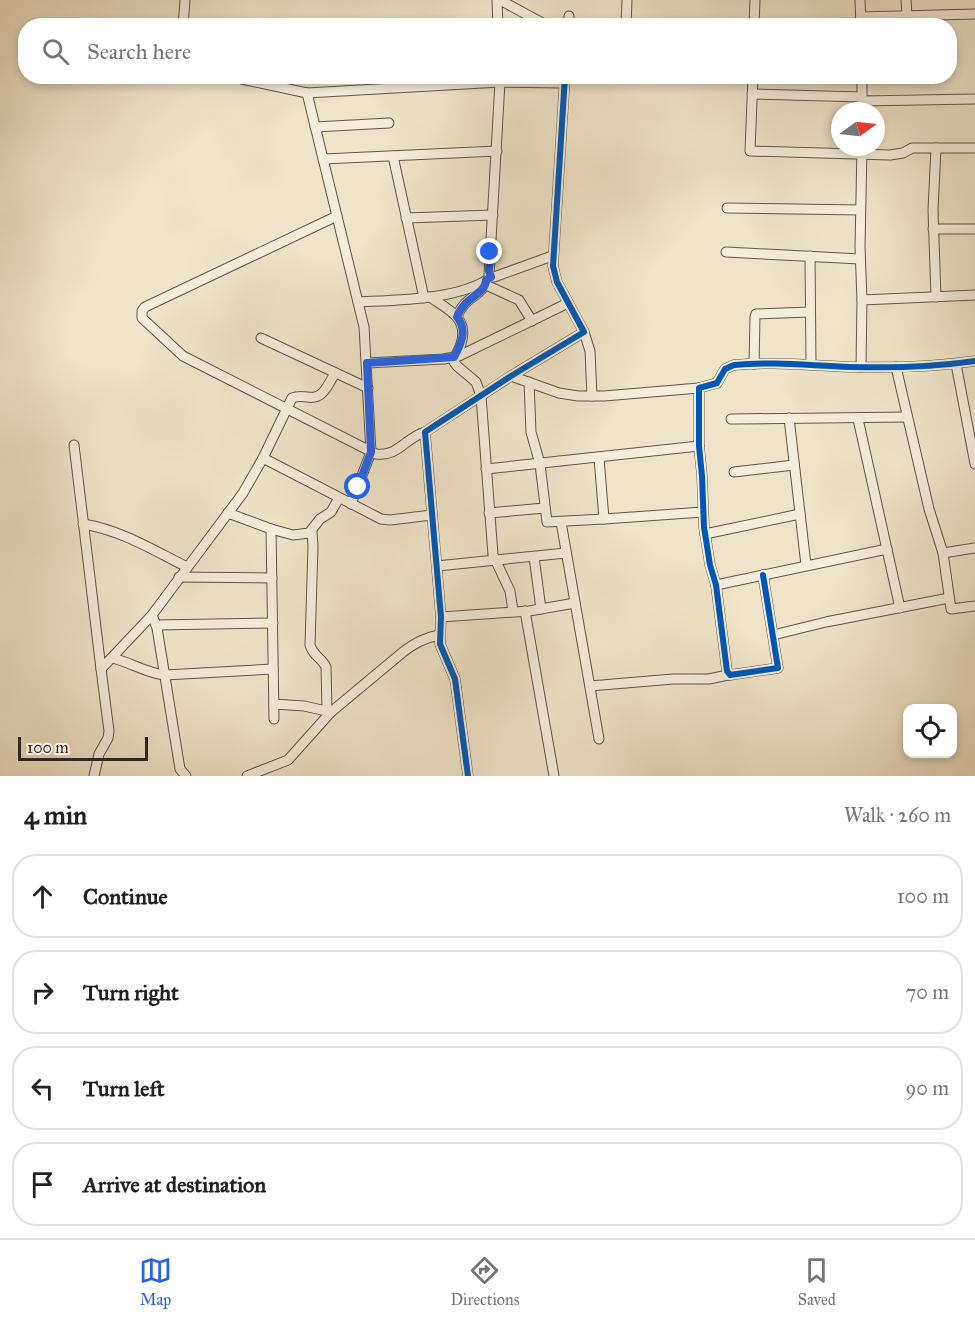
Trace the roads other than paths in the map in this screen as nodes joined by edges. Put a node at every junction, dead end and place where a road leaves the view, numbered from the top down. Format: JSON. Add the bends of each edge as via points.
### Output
{"nodes":[{"id":1,"x":184,"y":0,"type":"edge"},
{"id":2,"x":498,"y":0,"type":"edge"},
{"id":3,"x":627,"y":0,"type":"edge"},
{"id":4,"x":755,"y":0,"type":"edge"},
{"id":5,"x":861,"y":0,"type":"edge"},
{"id":6,"x":906,"y":0,"type":"edge"},
{"id":7,"x":975,"y":14,"type":"edge"},
{"id":8,"x":907,"y":15,"type":"junction"},
{"id":9,"x":183,"y":18,"type":"edge"},
{"id":10,"x":498,"y":18,"type":"edge"},
{"id":11,"x":533,"y":18,"type":"edge"},
{"id":12,"x":626,"y":18,"type":"edge"},
{"id":13,"x":754,"y":18,"type":"edge"},
{"id":14,"x":861,"y":18,"type":"edge"},
{"id":15,"x":884,"y":18,"type":"edge"},
{"id":16,"x":265,"y":84,"type":"edge"},
{"id":17,"x":431,"y":84,"type":"edge"},
{"id":18,"x":500,"y":84,"type":"edge"},
{"id":19,"x":565,"y":84,"type":"edge"},
{"id":20,"x":753,"y":84,"type":"edge"},
{"id":21,"x":862,"y":84,"type":"edge"},
{"id":22,"x":307,"y":93,"type":"junction"},
{"id":23,"x":752,"y":94,"type":"junction"},
{"id":24,"x":975,"y":99,"type":"edge"},
{"id":25,"x":850,"y":102,"type":"edge"},
{"id":26,"x":862,"y":102,"type":"edge"},
{"id":27,"x":885,"y":102,"type":"edge"},
{"id":28,"x":389,"y":123,"type":"dead end"},
{"id":29,"x":315,"y":127,"type":"junction"},
{"id":30,"x":975,"y":147,"type":"edge"},
{"id":31,"x":936,"y":148,"type":"junction"},
{"id":32,"x":497,"y":151,"type":"junction"},
{"id":33,"x":831,"y":151,"type":"edge"},
{"id":34,"x":885,"y":154,"type":"edge"},
{"id":35,"x":393,"y":156,"type":"junction"},
{"id":36,"x":862,"y":156,"type":"edge"},
{"id":37,"x":323,"y":159,"type":"junction"},
{"id":38,"x":727,"y":208,"type":"dead end"},
{"id":39,"x":860,"y":210,"type":"junction"},
{"id":40,"x":493,"y":215,"type":"junction"},
{"id":41,"x":337,"y":216,"type":"junction"},
{"id":42,"x":406,"y":218,"type":"junction"},
{"id":43,"x":933,"y":229,"type":"junction"},
{"id":44,"x":975,"y":229,"type":"edge"},
{"id":45,"x":726,"y":252,"type":"dead end"},
{"id":46,"x":552,"y":256,"type":"junction"},
{"id":47,"x":810,"y":256,"type":"junction"},
{"id":48,"x":860,"y":259,"type":"junction"},
{"id":49,"x":488,"y":280,"type":"junction"},
{"id":50,"x":975,"y":295,"type":"edge"},
{"id":51,"x":936,"y":297,"type":"junction"},
{"id":52,"x":427,"y":298,"type":"junction"},
{"id":53,"x":862,"y":300,"type":"junction"},
{"id":54,"x":358,"y":302,"type":"junction"},
{"id":55,"x":568,"y":303,"type":"junction"},
{"id":56,"x":810,"y":312,"type":"junction"},
{"id":57,"x":457,"y":317,"type":"junction"},
{"id":58,"x":532,"y":321,"type":"junction"},
{"id":59,"x":584,"y":332,"type":"junction"},
{"id":60,"x":261,"y":338,"type":"dead end"},
{"id":61,"x":454,"y":357,"type":"junction"},
{"id":62,"x":975,"y":361,"type":"edge"},
{"id":63,"x":367,"y":363,"type":"junction"},
{"id":64,"x":754,"y":364,"type":"junction"},
{"id":65,"x":811,"y":364,"type":"junction"},
{"id":66,"x":956,"y":364,"type":"junction"},
{"id":67,"x":861,"y":367,"type":"junction"},
{"id":68,"x":896,"y":367,"type":"junction"},
{"id":69,"x":335,"y":373,"type":"junction"},
{"id":70,"x":511,"y":376,"type":"junction"},
{"id":71,"x":529,"y":382,"type":"junction"},
{"id":72,"x":368,"y":388,"type":"junction"},
{"id":73,"x":699,"y":388,"type":"junction"},
{"id":74,"x":481,"y":396,"type":"junction"},
{"id":75,"x":592,"y":396,"type":"junction"},
{"id":76,"x":287,"y":409,"type":"junction"},
{"id":77,"x":970,"y":414,"type":"edge"},
{"id":78,"x":907,"y":417,"type":"junction"},
{"id":79,"x":731,"y":418,"type":"dead end"},
{"id":80,"x":789,"y":418,"type":"junction"},
{"id":81,"x":858,"y":419,"type":"junction"},
{"id":82,"x":425,"y":432,"type":"junction"},
{"id":83,"x":74,"y":444,"type":"dead end"},
{"id":84,"x":699,"y":446,"type":"junction"},
{"id":85,"x":371,"y":452,"type":"junction"},
{"id":86,"x":263,"y":458,"type":"junction"},
{"id":87,"x":599,"y":458,"type":"junction"},
{"id":88,"x":540,"y":464,"type":"junction"},
{"id":89,"x":975,"y":464,"type":"edge"},
{"id":90,"x":794,"y":465,"type":"junction"},
{"id":91,"x":486,"y":469,"type":"junction"},
{"id":92,"x":734,"y":472,"type":"dead end"},
{"id":93,"x":339,"y":498,"type":"junction"},
{"id":94,"x":351,"y":504,"type":"junction"},
{"id":95,"x":544,"y":508,"type":"junction"},
{"id":96,"x":703,"y":512,"type":"junction"},
{"id":97,"x":228,"y":513,"type":"junction"},
{"id":98,"x":489,"y":513,"type":"junction"},
{"id":99,"x":800,"y":514,"type":"junction"},
{"id":100,"x":432,"y":515,"type":"junction"},
{"id":101,"x":604,"y":519,"type":"junction"},
{"id":102,"x":561,"y":522,"type":"junction"},
{"id":103,"x":83,"y":524,"type":"junction"},
{"id":104,"x":271,"y":529,"type":"junction"},
{"id":105,"x":312,"y":532,"type":"junction"},
{"id":106,"x":705,"y":534,"type":"junction"},
{"id":107,"x":975,"y":548,"type":"edge"},
{"id":108,"x":887,"y":549,"type":"junction"},
{"id":109,"x":566,"y":553,"type":"junction"},
{"id":110,"x":943,"y":553,"type":"junction"},
{"id":111,"x":534,"y":557,"type":"junction"},
{"id":112,"x":494,"y":561,"type":"junction"},
{"id":113,"x":806,"y":565,"type":"junction"},
{"id":114,"x":437,"y":566,"type":"junction"},
{"id":115,"x":187,"y":567,"type":"junction"},
{"id":116,"x":764,"y":575,"type":"junction"},
{"id":117,"x":179,"y":577,"type":"junction"},
{"id":118,"x":272,"y":578,"type":"junction"},
{"id":119,"x":716,"y":585,"type":"junction"},
{"id":120,"x":949,"y":598,"type":"junction"},
{"id":121,"x":575,"y":603,"type":"junction"},
{"id":122,"x":975,"y":606,"type":"edge"},
{"id":123,"x":900,"y":608,"type":"junction"},
{"id":124,"x":541,"y":609,"type":"junction"},
{"id":125,"x":513,"y":610,"type":"junction"},
{"id":126,"x":525,"y":611,"type":"junction"},
{"id":127,"x":152,"y":615,"type":"junction"},
{"id":128,"x":441,"y":617,"type":"junction"},
{"id":129,"x":273,"y":623,"type":"junction"},
{"id":130,"x":156,"y":625,"type":"junction"},
{"id":131,"x":439,"y":635,"type":"junction"},
{"id":132,"x":773,"y":635,"type":"junction"},
{"id":133,"x":112,"y":658,"type":"junction"},
{"id":134,"x":101,"y":669,"type":"junction"},
{"id":135,"x":273,"y":669,"type":"junction"},
{"id":136,"x":165,"y":675,"type":"junction"},
{"id":137,"x":728,"y":675,"type":"junction"},
{"id":138,"x":590,"y":686,"type":"junction"},
{"id":139,"x":274,"y":704,"type":"junction"},
{"id":140,"x":329,"y":711,"type":"junction"},
{"id":141,"x":274,"y":719,"type":"dead end"},
{"id":142,"x":599,"y":738,"type":"dead end"},
{"id":143,"x":94,"y":776,"type":"edge"},
{"id":144,"x":186,"y":776,"type":"edge"},
{"id":145,"x":247,"y":776,"type":"edge"},
{"id":146,"x":468,"y":776,"type":"edge"},
{"id":147,"x":554,"y":776,"type":"edge"}],
"edges":[{"from":1,"to":9,"type":"street"},
{"from":2,"to":10,"type":"street"},
{"from":2,"to":11,"type":"street"},
{"from":3,"to":12,"type":"street"},
{"from":4,"to":13,"type":"street"},
{"from":5,"to":14,"type":"street"},
{"from":6,"to":8,"type":"street"},
{"from":7,"to":8,"type":"street"},
{"from":8,"to":15,"type":"street"},
{"from":16,"to":22,"type":"street"},
{"from":17,"to":22,"type":"street"},
{"from":18,"to":32,"type":"street"},
{"from":19,"to":46,"type":"street"},
{"from":20,"to":23,"type":"street"},
{"from":21,"to":26,"type":"street"},
{"from":22,"to":29,"type":"street"},
{"from":23,"to":25,"type":"street"},
{"from":23,"to":33,"type":"street","via":[[750,151]]},
{"from":24,"to":27,"type":"street"},
{"from":28,"to":29,"type":"street"},
{"from":29,"to":37,"type":"street"},
{"from":30,"to":31,"type":"street"},
{"from":31,"to":34,"type":"street"},
{"from":31,"to":43,"type":"street"},
{"from":32,"to":35,"type":"street"},
{"from":32,"to":40,"type":"street"},
{"from":35,"to":37,"type":"street"},
{"from":35,"to":42,"type":"street"},
{"from":36,"to":39,"type":"street"},
{"from":37,"to":41,"type":"street"},
{"from":38,"to":39,"type":"street"},
{"from":39,"to":48,"type":"street"},
{"from":40,"to":42,"type":"street"},
{"from":40,"to":49,"type":"street"},
{"from":41,"to":54,"type":"street"},
{"from":41,"to":76,"type":"street","via":[[142,312],[146,323],[183,356]]},
{"from":42,"to":52,"type":"street"},
{"from":43,"to":44,"type":"street"},
{"from":43,"to":51,"type":"street"},
{"from":45,"to":47,"type":"street"},
{"from":46,"to":49,"type":"street"},
{"from":46,"to":55,"type":"street","via":[[557,282]]},
{"from":47,"to":48,"type":"street"},
{"from":47,"to":56,"type":"street"},
{"from":48,"to":53,"type":"street"},
{"from":49,"to":52,"type":"street"},
{"from":49,"to":57,"type":"street"},
{"from":49,"to":58,"type":"street","via":[[519,300]]},
{"from":50,"to":51,"type":"street"},
{"from":51,"to":53,"type":"street"},
{"from":52,"to":54,"type":"street"},
{"from":52,"to":57,"type":"street"},
{"from":53,"to":67,"type":"street"},
{"from":54,"to":63,"type":"street"},
{"from":55,"to":58,"type":"street"},
{"from":55,"to":59,"type":"street"},
{"from":56,"to":64,"type":"street","via":[[756,314]]},
{"from":56,"to":65,"type":"street"},
{"from":57,"to":61,"type":"street","via":[[464,328]]},
{"from":58,"to":61,"type":"street"},
{"from":59,"to":70,"type":"street"},
{"from":59,"to":75,"type":"street","via":[[590,351]]},
{"from":60,"to":69,"type":"street"},
{"from":61,"to":63,"type":"street"},
{"from":61,"to":74,"type":"street","via":[[454,364],[476,382]]},
{"from":62,"to":66,"type":"street"},
{"from":63,"to":72,"type":"street"},
{"from":64,"to":65,"type":"street"},
{"from":64,"to":73,"type":"street","via":[[730,366],[717,383]]},
{"from":65,"to":67,"type":"street"},
{"from":66,"to":68,"type":"street"},
{"from":66,"to":77,"type":"street"},
{"from":67,"to":68,"type":"street"},
{"from":68,"to":78,"type":"street"},
{"from":69,"to":72,"type":"street"},
{"from":69,"to":76,"type":"street","via":[[321,395],[294,397]]},
{"from":70,"to":71,"type":"street"},
{"from":70,"to":74,"type":"street"},
{"from":71,"to":75,"type":"street","via":[[559,393]]},
{"from":71,"to":88,"type":"street","via":[[531,432]]},
{"from":72,"to":85,"type":"street"},
{"from":73,"to":75,"type":"street"},
{"from":73,"to":84,"type":"street"},
{"from":74,"to":82,"type":"street"},
{"from":74,"to":91,"type":"street"},
{"from":76,"to":85,"type":"street"},
{"from":76,"to":86,"type":"street"},
{"from":77,"to":89,"type":"street"},
{"from":78,"to":81,"type":"street"},
{"from":78,"to":110,"type":"street"},
{"from":79,"to":80,"type":"street"},
{"from":80,"to":81,"type":"street"},
{"from":80,"to":90,"type":"street"},
{"from":81,"to":108,"type":"street"},
{"from":82,"to":85,"type":"street","via":[[391,453]]},
{"from":82,"to":100,"type":"street"},
{"from":83,"to":103,"type":"street"},
{"from":84,"to":87,"type":"street"},
{"from":84,"to":96,"type":"street"},
{"from":85,"to":94,"type":"street"},
{"from":86,"to":93,"type":"street"},
{"from":86,"to":97,"type":"street"},
{"from":87,"to":88,"type":"street"},
{"from":87,"to":101,"type":"street"},
{"from":88,"to":91,"type":"street"},
{"from":88,"to":95,"type":"street"},
{"from":90,"to":92,"type":"street"},
{"from":90,"to":99,"type":"street"},
{"from":91,"to":98,"type":"street"},
{"from":93,"to":94,"type":"street"},
{"from":93,"to":105,"type":"street"},
{"from":94,"to":100,"type":"street","via":[[385,520]]},
{"from":95,"to":98,"type":"street"},
{"from":95,"to":102,"type":"street","via":[[547,522]]},
{"from":96,"to":101,"type":"street"},
{"from":96,"to":106,"type":"street"},
{"from":97,"to":104,"type":"street"},
{"from":97,"to":115,"type":"street"},
{"from":98,"to":112,"type":"street"},
{"from":99,"to":106,"type":"street"},
{"from":99,"to":113,"type":"street"},
{"from":100,"to":114,"type":"street"},
{"from":101,"to":102,"type":"street"},
{"from":102,"to":109,"type":"street"},
{"from":103,"to":115,"type":"street","via":[[119,532]]},
{"from":103,"to":134,"type":"street"},
{"from":104,"to":105,"type":"street","via":[[293,535]]},
{"from":104,"to":118,"type":"street"},
{"from":105,"to":140,"type":"street","via":[[310,645],[314,655],[325,664]]},
{"from":106,"to":119,"type":"street"},
{"from":107,"to":110,"type":"street"},
{"from":108,"to":113,"type":"street"},
{"from":108,"to":123,"type":"street"},
{"from":109,"to":111,"type":"street"},
{"from":109,"to":121,"type":"street"},
{"from":110,"to":120,"type":"street"},
{"from":111,"to":112,"type":"street"},
{"from":111,"to":124,"type":"street"},
{"from":112,"to":114,"type":"street"},
{"from":112,"to":125,"type":"street","via":[[510,591]]},
{"from":113,"to":116,"type":"street"},
{"from":114,"to":128,"type":"street"},
{"from":115,"to":117,"type":"street"},
{"from":116,"to":119,"type":"street"},
{"from":116,"to":132,"type":"street"},
{"from":117,"to":118,"type":"street"},
{"from":117,"to":127,"type":"street"},
{"from":118,"to":129,"type":"street"},
{"from":119,"to":137,"type":"street"},
{"from":120,"to":122,"type":"street","via":[[951,609]]},
{"from":120,"to":123,"type":"street"},
{"from":121,"to":124,"type":"street"},
{"from":121,"to":138,"type":"street"},
{"from":123,"to":132,"type":"street"},
{"from":124,"to":126,"type":"street"},
{"from":125,"to":126,"type":"street"},
{"from":125,"to":128,"type":"street"},
{"from":126,"to":147,"type":"street"},
{"from":127,"to":130,"type":"street"},
{"from":127,"to":133,"type":"street"},
{"from":128,"to":131,"type":"street"},
{"from":129,"to":130,"type":"street"},
{"from":129,"to":135,"type":"street"},
{"from":130,"to":136,"type":"street"},
{"from":131,"to":140,"type":"street","via":[[414,643]]},
{"from":131,"to":146,"type":"street","via":[[455,679]]},
{"from":132,"to":137,"type":"street","via":[[778,668]]},
{"from":133,"to":134,"type":"street"},
{"from":133,"to":136,"type":"street"},
{"from":134,"to":143,"type":"street","via":[[110,731]]},
{"from":135,"to":136,"type":"street"},
{"from":135,"to":139,"type":"street"},
{"from":136,"to":144,"type":"street","via":[[180,768]]},
{"from":137,"to":138,"type":"street","via":[[709,680]]},
{"from":138,"to":142,"type":"street"},
{"from":139,"to":140,"type":"street"},
{"from":139,"to":141,"type":"street"},
{"from":140,"to":145,"type":"street","via":[[288,760]]}]}
